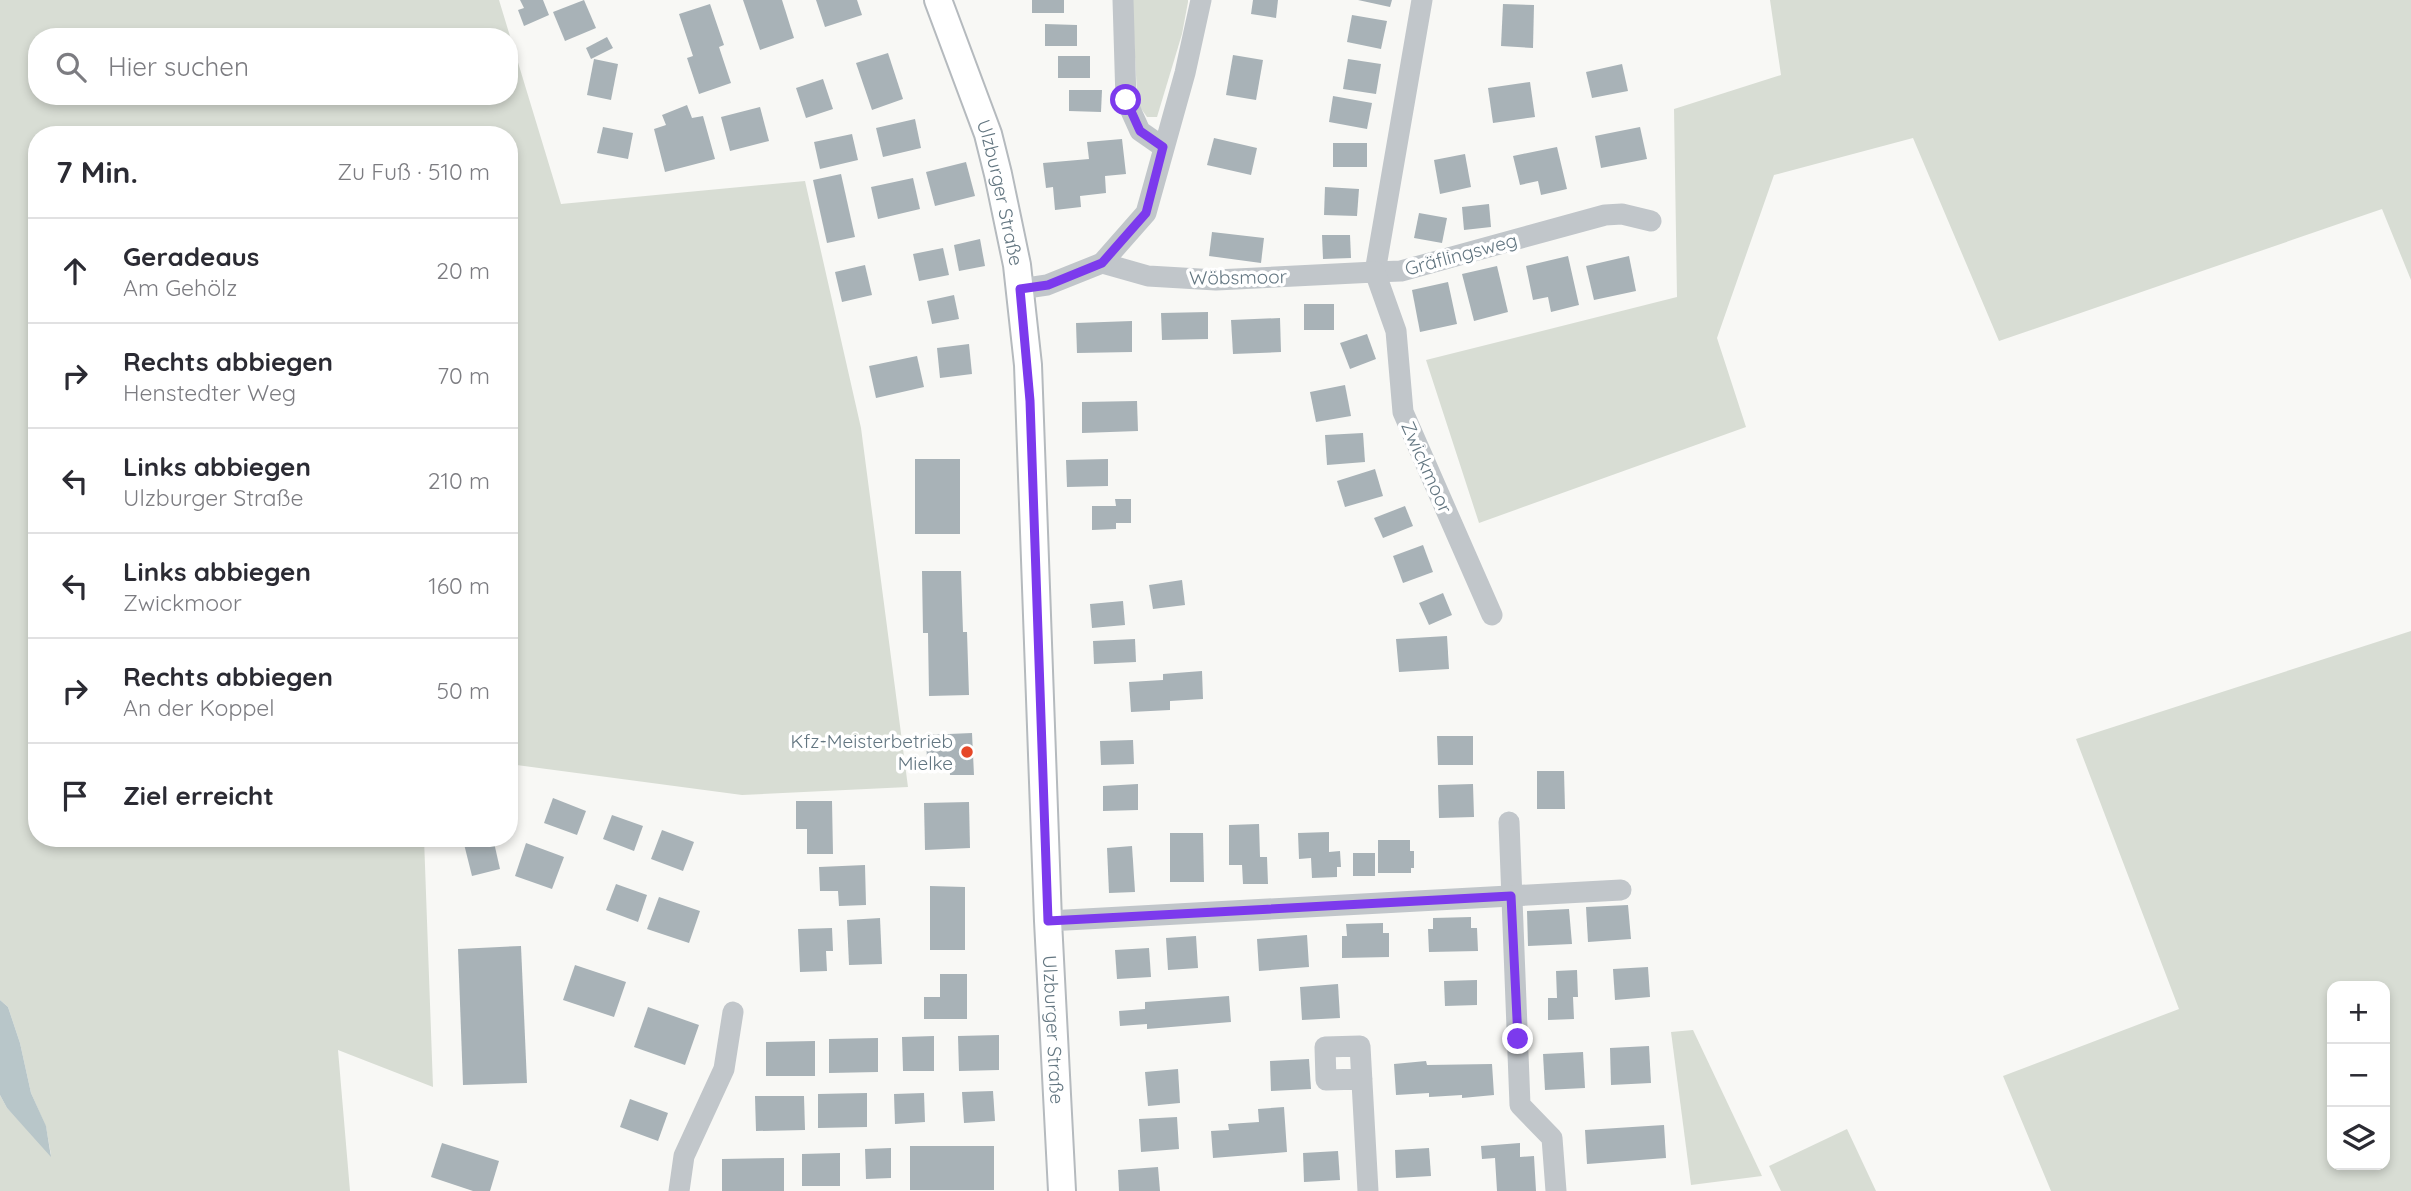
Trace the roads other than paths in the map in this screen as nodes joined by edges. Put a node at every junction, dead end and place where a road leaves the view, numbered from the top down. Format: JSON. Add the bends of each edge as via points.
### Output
{"nodes":[{"id":1,"x":938,"y":0,"type":"edge"},
{"id":2,"x":1123,"y":0,"type":"edge"},
{"id":3,"x":1201,"y":0,"type":"edge"},
{"id":4,"x":1422,"y":0,"type":"edge"},
{"id":5,"x":1163,"y":147,"type":"junction"},
{"id":6,"x":1651,"y":221,"type":"dead end"},
{"id":7,"x":1102,"y":263,"type":"junction"},
{"id":8,"x":1375,"y":272,"type":"junction"},
{"id":9,"x":1020,"y":289,"type":"junction"},
{"id":10,"x":1492,"y":615,"type":"dead end"},
{"id":11,"x":1509,"y":822,"type":"dead end"},
{"id":12,"x":1621,"y":890,"type":"dead end"},
{"id":13,"x":1511,"y":896,"type":"junction"},
{"id":14,"x":1048,"y":921,"type":"junction"},
{"id":15,"x":733,"y":1012,"type":"dead end"},
{"id":16,"x":1362,"y":1079,"type":"dead end"},
{"id":17,"x":679,"y":1191,"type":"edge"},
{"id":18,"x":1062,"y":1191,"type":"edge"},
{"id":19,"x":1368,"y":1191,"type":"edge"},
{"id":20,"x":1556,"y":1191,"type":"edge"}],
"edges":[{"from":1,"to":9,"type":"main road","name":"Ulzburger Straße","via":[[988,134]]},
{"from":2,"to":5,"type":"street","via":[[1126,100],[1140,131]]},
{"from":3,"to":5,"type":"street"},
{"from":4,"to":8,"type":"street","name":"Gräflingsweg"},
{"from":5,"to":7,"type":"street","via":[[1146,213]]},
{"from":6,"to":8,"type":"street","name":"Gräflingsweg","via":[[1605,215],[1401,271]]},
{"from":7,"to":8,"type":"street","name":"Wöbsmoor","via":[[1147,276],[1216,280]]},
{"from":7,"to":9,"type":"street","via":[[1048,285]]},
{"from":8,"to":10,"type":"street","name":"Zwickmoor","via":[[1396,331],[1403,412]]},
{"from":9,"to":14,"type":"main road","name":"Ulzburger Straße","via":[[1030,401]]},
{"from":11,"to":13,"type":"street"},
{"from":12,"to":13,"type":"street"},
{"from":13,"to":14,"type":"street"},
{"from":13,"to":20,"type":"street","via":[[1520,1105],[1552,1138]]},
{"from":14,"to":18,"type":"main road","name":"Ulzburger Straße"},
{"from":15,"to":17,"type":"street","via":[[724,1069],[684,1156]]},
{"from":16,"to":19,"type":"street"}]}
